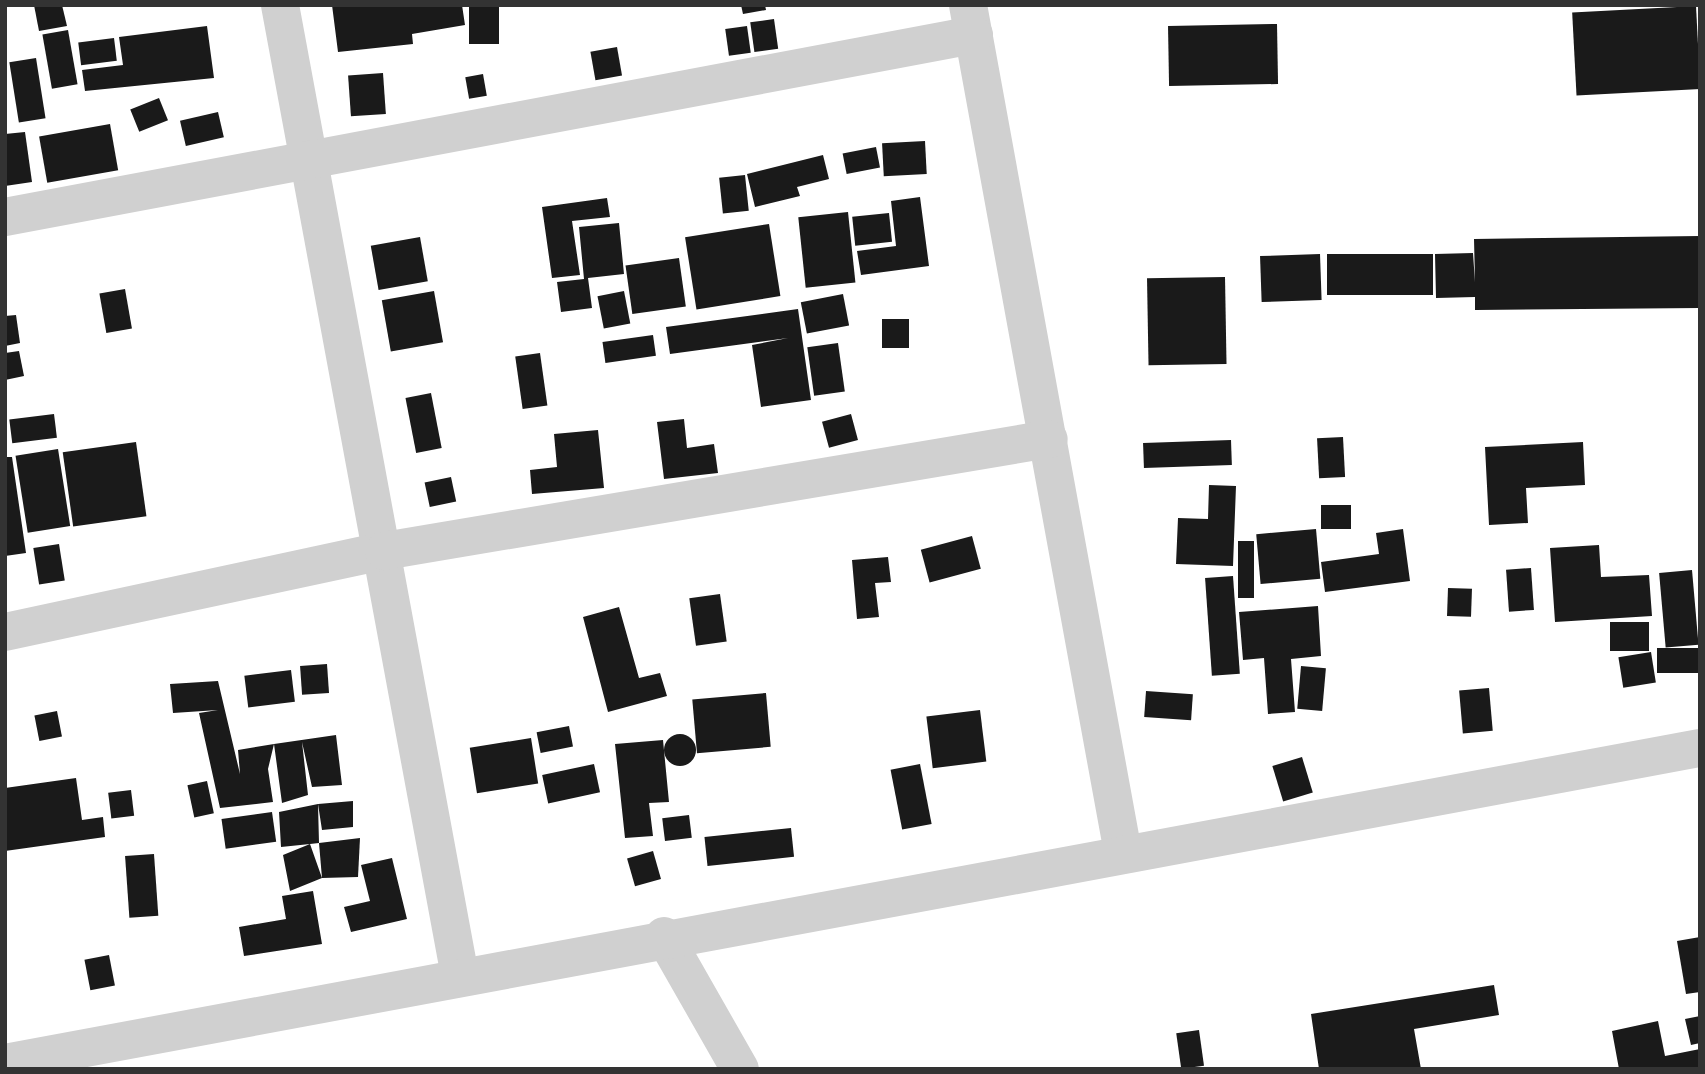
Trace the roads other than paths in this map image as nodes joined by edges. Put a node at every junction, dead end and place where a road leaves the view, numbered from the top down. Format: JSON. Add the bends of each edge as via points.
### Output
{"nodes":[{"id":1,"x":280,"y":5,"type":"edge"},
{"id":2,"x":971,"y":20,"type":"edge"},
{"id":3,"x":310,"y":164,"type":"junction"},
{"id":4,"x":5,"y":217,"type":"edge"},
{"id":5,"x":1049,"y":439,"type":"junction"},
{"id":6,"x":384,"y":551,"type":"junction"},
{"id":7,"x":5,"y":632,"type":"edge"},
{"id":8,"x":1700,"y":748,"type":"edge"},
{"id":9,"x":1123,"y":853,"type":"junction"},
{"id":10,"x":664,"y":936,"type":"junction"},
{"id":11,"x":460,"y":976,"type":"junction"},
{"id":12,"x":5,"y":1063,"type":"edge"},
{"id":13,"x":740,"y":1069,"type":"edge"}],
"edges":[{"from":1,"to":3,"type":"street"},
{"from":2,"to":3,"type":"street"},
{"from":2,"to":5,"type":"street"},
{"from":3,"to":4,"type":"street"},
{"from":3,"to":6,"type":"street"},
{"from":5,"to":6,"type":"street"},
{"from":5,"to":9,"type":"street"},
{"from":6,"to":7,"type":"street"},
{"from":6,"to":11,"type":"street"},
{"from":8,"to":9,"type":"street"},
{"from":9,"to":10,"type":"street"},
{"from":10,"to":11,"type":"street"},
{"from":10,"to":13,"type":"street"},
{"from":11,"to":12,"type":"street"}]}
